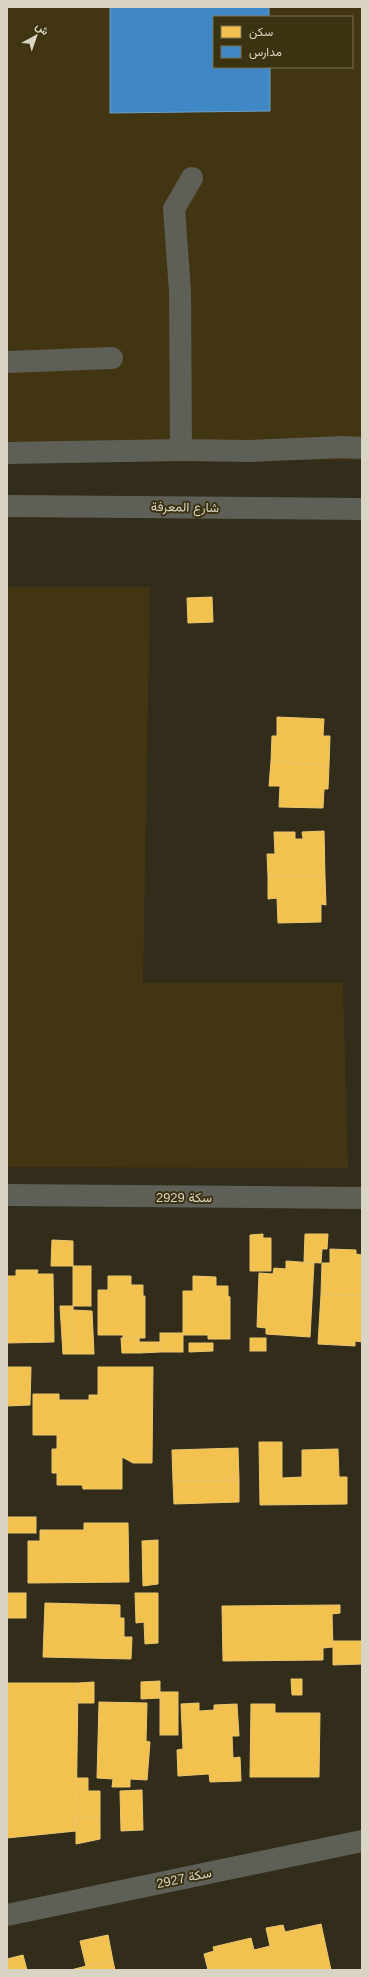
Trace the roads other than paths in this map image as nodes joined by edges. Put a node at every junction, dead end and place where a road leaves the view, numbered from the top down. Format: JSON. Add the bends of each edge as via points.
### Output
{"nodes":[{"id":1,"x":192,"y":178,"type":"dead end"},
{"id":2,"x":112,"y":358,"type":"dead end"},
{"id":3,"x":7,"y":362,"type":"edge"},
{"id":4,"x":362,"y":448,"type":"edge"},
{"id":5,"x":180,"y":450,"type":"junction"},
{"id":6,"x":7,"y":453,"type":"edge"},
{"id":7,"x":7,"y":506,"type":"edge"},
{"id":8,"x":362,"y":509,"type":"edge"},
{"id":9,"x":7,"y":1195,"type":"edge"},
{"id":10,"x":362,"y":1198,"type":"edge"},
{"id":11,"x":362,"y":1841,"type":"edge"},
{"id":12,"x":7,"y":1915,"type":"edge"}],
"edges":[{"from":1,"to":5,"type":"street","via":[[174,209],[180,291]]},
{"from":2,"to":3,"type":"street"},
{"from":4,"to":5,"type":"street"},
{"from":5,"to":6,"type":"street"},
{"from":7,"to":8,"type":"street","name":"شارع المعرفة"},
{"from":9,"to":10,"type":"street","name":"سكة 2929"},
{"from":11,"to":12,"type":"street","name":"سكة 2927"}]}
